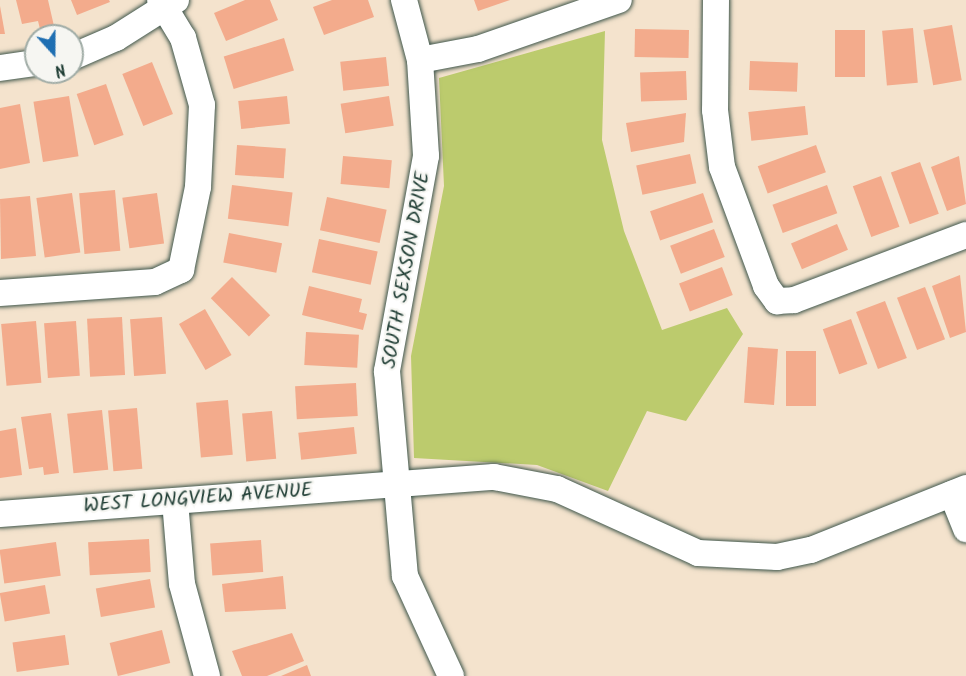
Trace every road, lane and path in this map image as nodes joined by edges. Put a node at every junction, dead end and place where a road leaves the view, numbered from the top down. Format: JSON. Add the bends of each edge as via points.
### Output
{"nodes":[{"id":1,"x":404,"y":0,"type":"edge"},
{"id":2,"x":619,"y":0,"type":"edge"},
{"id":3,"x":716,"y":0,"type":"edge"},
{"id":4,"x":167,"y":2,"type":"edge"},
{"id":5,"x":84,"y":52,"type":"edge"},
{"id":6,"x":420,"y":60,"type":"junction"},
{"id":7,"x":24,"y":65,"type":"edge"},
{"id":8,"x":0,"y":68,"type":"edge"},
{"id":9,"x":966,"y":235,"type":"edge"},
{"id":10,"x":0,"y":293,"type":"edge"},
{"id":11,"x":396,"y":485,"type":"junction"},
{"id":12,"x":959,"y":491,"type":"edge"},
{"id":13,"x":175,"y":501,"type":"junction"},
{"id":14,"x":0,"y":514,"type":"edge"},
{"id":15,"x":966,"y":529,"type":"edge"},
{"id":16,"x":207,"y":676,"type":"edge"},
{"id":17,"x":451,"y":676,"type":"edge"}],
"edges":[{"from":1,"to":6,"type":"street","name":"SOUTH SEXSON DRIVE"},
{"from":2,"to":6,"type":"street","via":[[478,49]]},
{"from":3,"to":9,"type":"street","via":[[715,110],[722,167],[766,286],[777,301],[794,300]]},
{"from":4,"to":5,"type":"street","via":[[117,38]]},
{"from":4,"to":10,"type":"street","via":[[194,70],[204,137],[196,198],[176,277]]},
{"from":6,"to":11,"type":"street","name":"SOUTH SEXSON DRIVE","via":[[426,156],[387,371]]},
{"from":7,"to":8,"type":"street"},
{"from":11,"to":12,"type":"street","name":"WEST LONGVIEW AVENUE","via":[[494,477],[532,482],[698,553],[750,557],[811,550]]},
{"from":11,"to":13,"type":"street","name":"WEST LONGVIEW AVENUE"},
{"from":11,"to":17,"type":"street","name":"SOUTH SEXSON DRIVE","via":[[405,576]]},
{"from":12,"to":15,"type":"street"},
{"from":13,"to":14,"type":"street","name":"WEST LONGVIEW AVENUE"},
{"from":13,"to":16,"type":"street","via":[[182,584]]}]}
